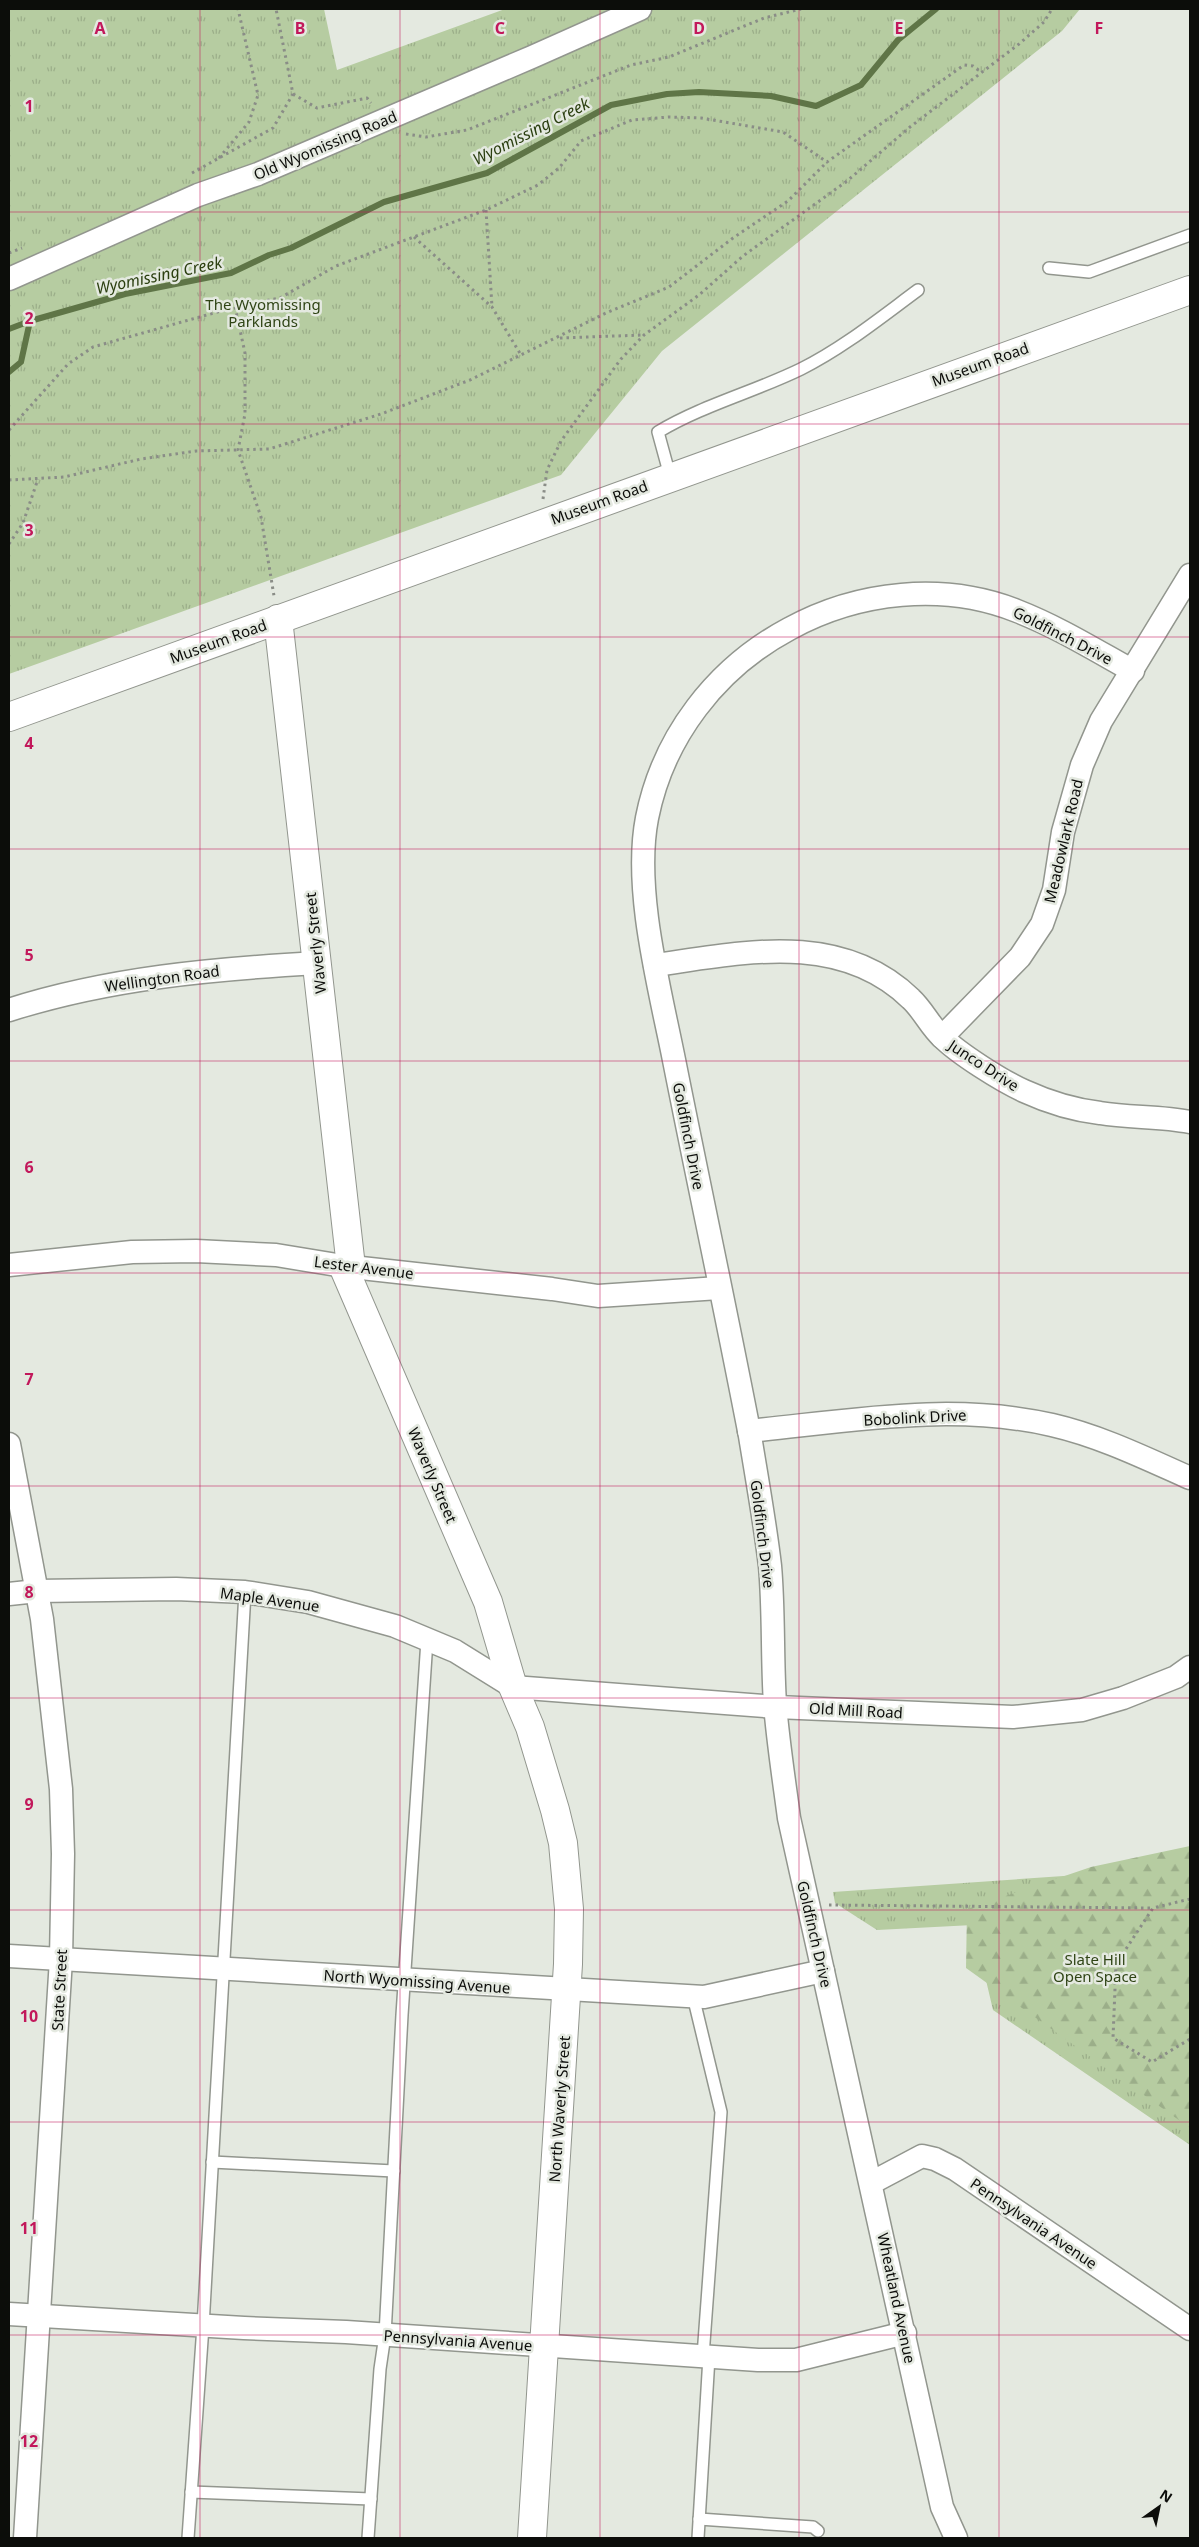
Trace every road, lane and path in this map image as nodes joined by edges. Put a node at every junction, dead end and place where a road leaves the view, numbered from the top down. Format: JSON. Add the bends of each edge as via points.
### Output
{"nodes":[{"id":1,"x":238,"y":9,"type":"edge"},
{"id":2,"x":276,"y":9,"type":"edge"},
{"id":3,"x":640,"y":9,"type":"edge"},
{"id":4,"x":801,"y":9,"type":"edge"},
{"id":5,"x":1052,"y":9,"type":"edge"},
{"id":6,"x":981,"y":72,"type":"junction"},
{"id":7,"x":293,"y":94,"type":"junction"},
{"id":8,"x":385,"y":119,"type":"junction"},
{"id":9,"x":827,"y":162,"type":"junction"},
{"id":10,"x":486,"y":210,"type":"junction"},
{"id":11,"x":1190,"y":235,"type":"edge"},
{"id":12,"x":414,"y":237,"type":"junction"},
{"id":13,"x":1049,"y":268,"type":"dead end"},
{"id":14,"x":9,"y":279,"type":"edge"},
{"id":15,"x":918,"y":290,"type":"dead end"},
{"id":16,"x":1190,"y":290,"type":"edge"},
{"id":17,"x":235,"y":307,"type":"junction"},
{"id":18,"x":492,"y":307,"type":"junction"},
{"id":19,"x":644,"y":335,"type":"junction"},
{"id":20,"x":557,"y":338,"type":"junction"},
{"id":21,"x":521,"y":355,"type":"junction"},
{"id":22,"x":9,"y":430,"type":"edge"},
{"id":23,"x":238,"y":450,"type":"junction"},
{"id":24,"x":670,"y":476,"type":"junction"},
{"id":25,"x":38,"y":478,"type":"junction"},
{"id":26,"x":9,"y":480,"type":"edge"},
{"id":27,"x":539,"y":524,"type":"junction"},
{"id":28,"x":9,"y":544,"type":"edge"},
{"id":29,"x":1190,"y":575,"type":"edge"},
{"id":30,"x":278,"y":619,"type":"junction"},
{"id":31,"x":1133,"y":671,"type":"junction"},
{"id":32,"x":9,"y":716,"type":"edge"},
{"id":33,"x":318,"y":963,"type":"junction"},
{"id":34,"x":655,"y":966,"type":"junction"},
{"id":35,"x":9,"y":1010,"type":"edge"},
{"id":36,"x":942,"y":1037,"type":"junction"},
{"id":37,"x":1190,"y":1122,"type":"edge"},
{"id":38,"x":9,"y":1265,"type":"edge"},
{"id":39,"x":347,"y":1266,"type":"junction"},
{"id":40,"x":720,"y":1288,"type":"junction"},
{"id":41,"x":749,"y":1431,"type":"junction"},
{"id":42,"x":9,"y":1444,"type":"edge"},
{"id":43,"x":1190,"y":1478,"type":"edge"},
{"id":44,"x":37,"y":1590,"type":"junction"},
{"id":45,"x":245,"y":1592,"type":"junction"},
{"id":46,"x":9,"y":1594,"type":"edge"},
{"id":47,"x":427,"y":1640,"type":"junction"},
{"id":48,"x":1190,"y":1667,"type":"edge"},
{"id":49,"x":513,"y":1687,"type":"junction"},
{"id":50,"x":776,"y":1707,"type":"junction"},
{"id":51,"x":1190,"y":1899,"type":"edge"},
{"id":52,"x":808,"y":1906,"type":"junction"},
{"id":53,"x":1153,"y":1908,"type":"junction"},
{"id":54,"x":9,"y":1956,"type":"edge"},
{"id":55,"x":61,"y":1959,"type":"junction"},
{"id":56,"x":224,"y":1969,"type":"junction"},
{"id":57,"x":823,"y":1970,"type":"junction"},
{"id":58,"x":406,"y":1980,"type":"junction"},
{"id":59,"x":567,"y":1990,"type":"junction"},
{"id":60,"x":693,"y":1996,"type":"junction"},
{"id":61,"x":1190,"y":2039,"type":"edge"},
{"id":62,"x":843,"y":2056,"type":"joint"},
{"id":63,"x":212,"y":2162,"type":"junction"},
{"id":64,"x":394,"y":2171,"type":"junction"},
{"id":65,"x":871,"y":2183,"type":"junction"},
{"id":66,"x":9,"y":2314,"type":"edge"},
{"id":67,"x":38,"y":2316,"type":"junction"},
{"id":68,"x":203,"y":2326,"type":"junction"},
{"id":69,"x":1190,"y":2329,"type":"edge"},
{"id":70,"x":905,"y":2333,"type":"junction"},
{"id":71,"x":385,"y":2335,"type":"junction"},
{"id":72,"x":543,"y":2346,"type":"junction"},
{"id":73,"x":706,"y":2356,"type":"junction"},
{"id":74,"x":191,"y":2492,"type":"junction"},
{"id":75,"x":371,"y":2499,"type":"junction"},
{"id":76,"x":699,"y":2519,"type":"junction"},
{"id":77,"x":818,"y":2531,"type":"dead end"},
{"id":78,"x":25,"y":2538,"type":"edge"},
{"id":79,"x":188,"y":2538,"type":"edge"},
{"id":80,"x":368,"y":2538,"type":"edge"},
{"id":81,"x":532,"y":2538,"type":"edge"},
{"id":82,"x":698,"y":2538,"type":"edge"},
{"id":83,"x":956,"y":2538,"type":"edge"}],
"edges":[{"from":1,"to":7,"type":"path","via":[[258,94],[250,122],[217,160],[273,128]]},
{"from":2,"to":7,"type":"path"},
{"from":3,"to":8,"type":"street","name":"Old Wyomissing Road"},
{"from":4,"to":8,"type":"path","via":[[764,18],[669,57],[631,65],[467,130],[426,137],[401,134]]},
{"from":5,"to":6,"type":"path","via":[[1044,22]]},
{"from":6,"to":9,"type":"path","via":[[973,66],[964,65]]},
{"from":6,"to":19,"type":"path","via":[[847,181],[743,256],[699,296]]},
{"from":7,"to":8,"type":"path","via":[[317,108],[367,98]]},
{"from":8,"to":14,"type":"street","name":"Old Wyomissing Road","via":[[258,174],[198,195]]},
{"from":9,"to":10,"type":"path","via":[[775,130],[701,118],[632,120],[581,140],[559,168],[538,185]]},
{"from":9,"to":20,"type":"path","via":[[788,201],[669,287]]},
{"from":10,"to":12,"type":"path"},
{"from":10,"to":18,"type":"path"},
{"from":11,"to":13,"type":"lane","via":[[1089,272]]},
{"from":12,"to":17,"type":"path","via":[[336,266],[280,298]]},
{"from":12,"to":18,"type":"path"},
{"from":15,"to":24,"type":"lane","via":[[848,341],[801,369],[678,420],[658,432]]},
{"from":16,"to":24,"type":"street","name":"Museum Road"},
{"from":17,"to":22,"type":"path","via":[[93,348],[68,364]]},
{"from":17,"to":23,"type":"path","via":[[244,354],[245,414]]},
{"from":18,"to":21,"type":"path"},
{"from":19,"to":20,"type":"path"},
{"from":19,"to":27,"type":"path","via":[[620,359],[562,441],[547,470]]},
{"from":20,"to":21,"type":"path"},
{"from":21,"to":23,"type":"path","via":[[470,380],[381,414],[269,449]]},
{"from":23,"to":25,"type":"path","via":[[141,459],[64,477]]},
{"from":23,"to":30,"type":"path","via":[[261,517]]},
{"from":24,"to":27,"type":"street","name":"Museum Road"},
{"from":25,"to":26,"type":"path"},
{"from":25,"to":28,"type":"path","via":[[23,523]]},
{"from":27,"to":30,"type":"street","name":"Museum Road"},
{"from":29,"to":31,"type":"street","name":"Meadowlark Road"},
{"from":30,"to":32,"type":"street","name":"Museum Road"},
{"from":30,"to":33,"type":"street","name":"Waverly Street"},
{"from":31,"to":34,"type":"street","name":"Goldfinch Drive","via":[[1017,611],[974,598],[949,595],[878,596],[816,615],[773,638],[734,667],[711,690],[683,727],[660,772],[646,822],[642,871]]},
{"from":31,"to":36,"type":"street","name":"Meadowlark Road","via":[[1101,721],[1082,765],[1063,832],[1054,890],[1042,924],[1020,956]]},
{"from":33,"to":35,"type":"street","name":"Wellington Road","via":[[164,976],[86,989]]},
{"from":33,"to":39,"type":"street","name":"Waverly Street"},
{"from":34,"to":36,"type":"street","name":"Junco Drive","via":[[784,950],[834,957],[885,979],[910,997]]},
{"from":34,"to":40,"type":"street","name":"Goldfinch Drive"},
{"from":36,"to":37,"type":"street","name":"Junco Drive","via":[[1002,1080],[1051,1102],[1100,1114]]},
{"from":38,"to":39,"type":"street","name":"Lester Avenue","via":[[122,1253],[196,1251],[276,1255]]},
{"from":39,"to":40,"type":"street","name":"Lester Avenue","via":[[598,1296]]},
{"from":39,"to":49,"type":"street","name":"Waverly Street","via":[[488,1602]]},
{"from":40,"to":41,"type":"street","name":"Goldfinch Drive"},
{"from":41,"to":43,"type":"street","name":"Bobolink Drive","via":[[933,1413],[985,1414],[1086,1434]]},
{"from":41,"to":50,"type":"street","name":"Goldfinch Drive","via":[[769,1563]]},
{"from":42,"to":44,"type":"street","name":"State Street"},
{"from":44,"to":45,"type":"street","name":"Maple Avenue"},
{"from":44,"to":46,"type":"street","name":"Maple Avenue"},
{"from":44,"to":55,"type":"street","name":"State Street","via":[[61,1789]]},
{"from":45,"to":47,"type":"street","name":"Maple Avenue","via":[[352,1613]]},
{"from":45,"to":56,"type":"lane"},
{"from":47,"to":49,"type":"street","name":"Maple Avenue","via":[[455,1651]]},
{"from":47,"to":58,"type":"lane"},
{"from":48,"to":50,"type":"street","name":"Old Mill Road","via":[[1176,1677],[1082,1710],[1013,1717]]},
{"from":49,"to":50,"type":"street","name":"Old Mill Road"},
{"from":49,"to":59,"type":"street","name":"North Waverly Street","via":[[538,1753],[563,1843],[569,1909]]},
{"from":50,"to":52,"type":"street","name":"Goldfinch Drive","via":[[789,1818]]},
{"from":51,"to":53,"type":"path"},
{"from":52,"to":53,"type":"path"},
{"from":52,"to":57,"type":"street","name":"Goldfinch Drive"},
{"from":53,"to":61,"type":"path","via":[[1116,1964],[1113,2038],[1152,2062]]},
{"from":54,"to":55,"type":"street","name":"North Wyomissing Avenue"},
{"from":55,"to":56,"type":"street","name":"North Wyomissing Avenue"},
{"from":55,"to":67,"type":"street","name":"State Street"},
{"from":56,"to":58,"type":"street","name":"North Wyomissing Avenue"},
{"from":56,"to":63,"type":"lane"},
{"from":57,"to":60,"type":"street","name":"North Wyomissing Avenue","via":[[727,1993]]},
{"from":57,"to":62,"type":"street","name":"Goldfinch Drive"},
{"from":58,"to":59,"type":"street","name":"North Wyomissing Avenue"},
{"from":58,"to":64,"type":"lane"},
{"from":59,"to":60,"type":"street","name":"North Wyomissing Avenue"},
{"from":59,"to":72,"type":"street","name":"North Waverly Street"},
{"from":60,"to":73,"type":"lane","via":[[721,2112]]},
{"from":62,"to":65,"type":"street","name":"Wheatland Avenue"},
{"from":63,"to":64,"type":"lane"},
{"from":63,"to":68,"type":"lane"},
{"from":64,"to":71,"type":"lane"},
{"from":65,"to":69,"type":"street","name":"Pennsylvania Avenue","via":[[922,2156],[935,2159],[955,2169]]},
{"from":65,"to":70,"type":"street","name":"Wheatland Avenue"},
{"from":66,"to":67,"type":"street","name":"Pennsylvania Avenue"},
{"from":67,"to":68,"type":"street","name":"Pennsylvania Avenue"},
{"from":67,"to":78,"type":"street","name":"State Street"},
{"from":68,"to":71,"type":"street","name":"Pennsylvania Avenue"},
{"from":68,"to":74,"type":"lane"},
{"from":70,"to":73,"type":"street","name":"Pennsylvania Avenue","via":[[796,2360]]},
{"from":70,"to":83,"type":"street","name":"Wheatland Avenue","via":[[942,2507]]},
{"from":71,"to":72,"type":"street","name":"Pennsylvania Avenue"},
{"from":71,"to":75,"type":"lane"},
{"from":72,"to":73,"type":"street","name":"Pennsylvania Avenue"},
{"from":72,"to":81,"type":"street","name":"North Waverly Street"},
{"from":73,"to":76,"type":"lane"},
{"from":74,"to":75,"type":"lane"},
{"from":74,"to":79,"type":"lane"},
{"from":75,"to":80,"type":"lane"},
{"from":76,"to":77,"type":"lane","via":[[813,2527]]},
{"from":76,"to":82,"type":"lane"}]}
